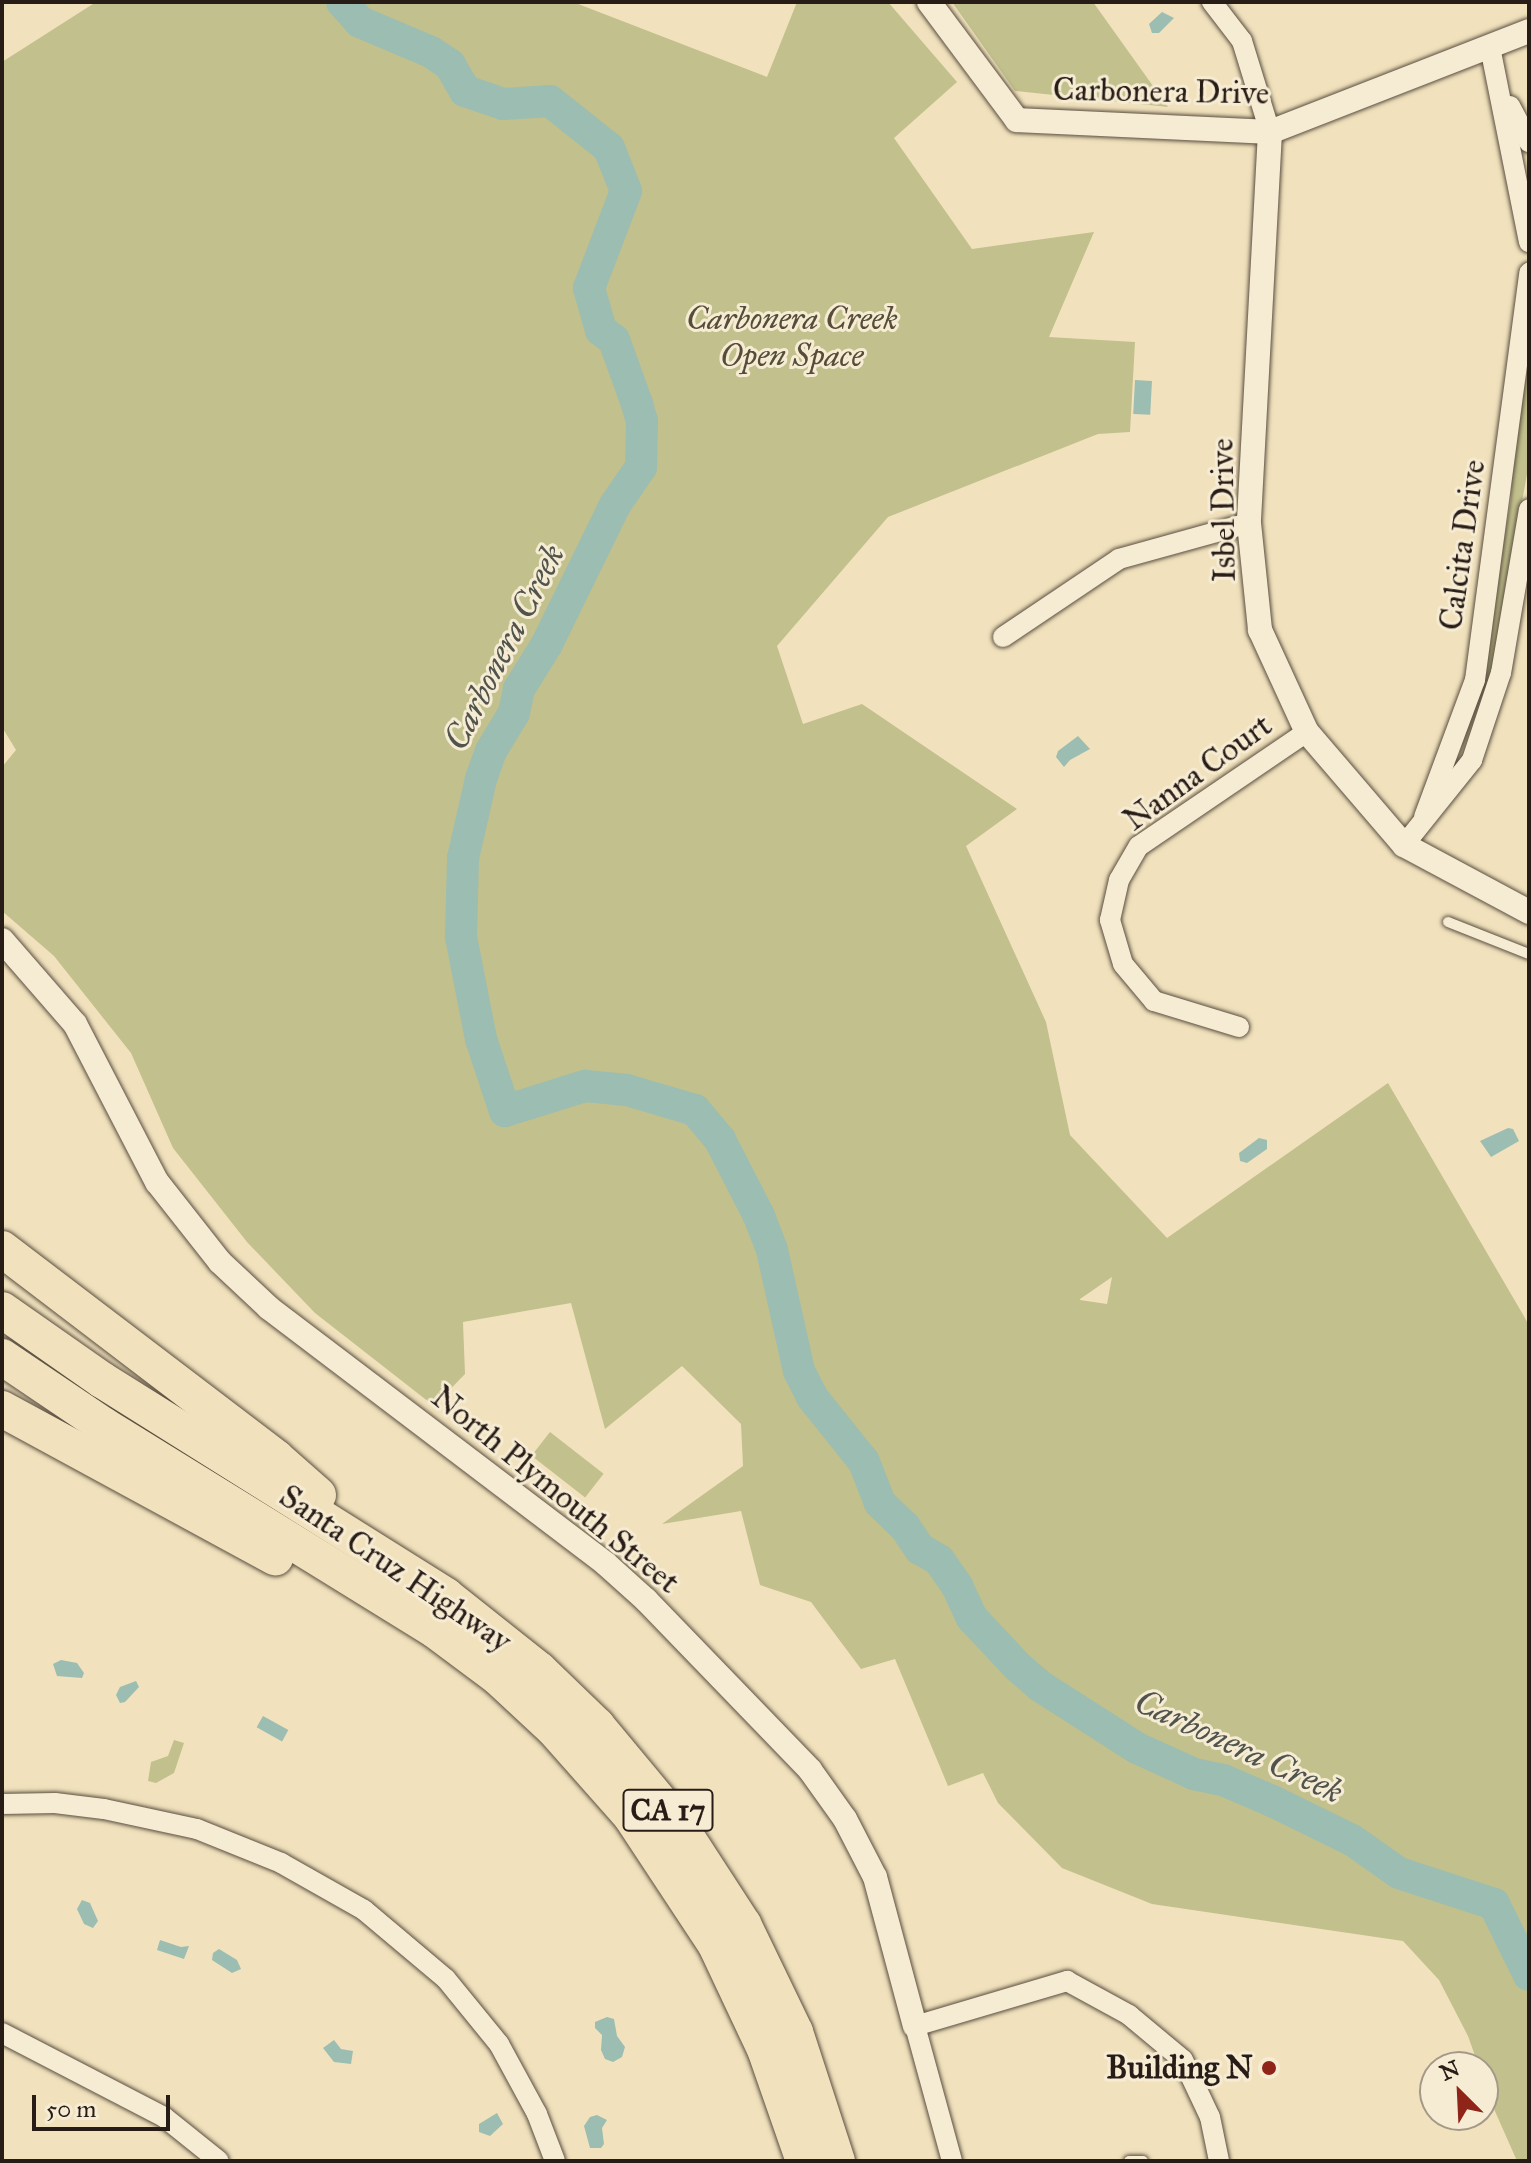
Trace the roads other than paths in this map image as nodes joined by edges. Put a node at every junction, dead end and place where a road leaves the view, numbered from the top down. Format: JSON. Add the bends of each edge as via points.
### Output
{"nodes":[{"id":1,"x":929,"y":2,"type":"edge"},
{"id":2,"x":1212,"y":2,"type":"edge"},
{"id":3,"x":1529,"y":31,"type":"edge"},
{"id":4,"x":1490,"y":47,"type":"junction"},
{"id":5,"x":1499,"y":85,"type":"junction"},
{"id":6,"x":1270,"y":132,"type":"junction"},
{"id":7,"x":1529,"y":142,"type":"edge"},
{"id":8,"x":1529,"y":242,"type":"edge"},
{"id":9,"x":1529,"y":273,"type":"edge"},
{"id":10,"x":1529,"y":509,"type":"edge"},
{"id":11,"x":1249,"y":523,"type":"junction"},
{"id":12,"x":1525,"y":565,"type":"edge"},
{"id":13,"x":1003,"y":637,"type":"dead end"},
{"id":14,"x":1307,"y":732,"type":"junction"},
{"id":15,"x":1424,"y":817,"type":"junction"},
{"id":16,"x":1404,"y":845,"type":"junction"},
{"id":17,"x":1529,"y":912,"type":"edge"},
{"id":18,"x":1448,"y":922,"type":"dead end"},
{"id":19,"x":2,"y":940,"type":"edge"},
{"id":20,"x":1529,"y":954,"type":"edge"},
{"id":21,"x":1239,"y":1027,"type":"dead end"},
{"id":22,"x":2,"y":1249,"type":"edge"},
{"id":23,"x":2,"y":1310,"type":"edge"},
{"id":24,"x":2,"y":1357,"type":"edge"},
{"id":25,"x":2,"y":1409,"type":"edge"},
{"id":26,"x":377,"y":1551,"type":"junction"},
{"id":27,"x":435,"y":1630,"type":"junction"},
{"id":28,"x":2,"y":1804,"type":"edge"},
{"id":29,"x":915,"y":2026,"type":"junction"},
{"id":30,"x":2,"y":2033,"type":"edge"},
{"id":31,"x":219,"y":2161,"type":"edge"},
{"id":32,"x":555,"y":2161,"type":"edge"},
{"id":33,"x":804,"y":2161,"type":"edge"},
{"id":34,"x":837,"y":2161,"type":"edge"},
{"id":35,"x":952,"y":2161,"type":"edge"},
{"id":36,"x":1129,"y":2161,"type":"edge"},
{"id":37,"x":1143,"y":2161,"type":"edge"},
{"id":38,"x":1219,"y":2161,"type":"edge"}],
"edges":[{"from":1,"to":6,"type":"street","name":"Carbonera Drive","via":[[1017,120]]},
{"from":2,"to":6,"type":"street","name":"Isbel Drive","via":[[1242,41]]},
{"from":3,"to":4,"type":"street","name":"Carbonera Drive"},
{"from":4,"to":5,"type":"street"},
{"from":4,"to":6,"type":"street","name":"Carbonera Drive"},
{"from":5,"to":7,"type":"street"},
{"from":5,"to":8,"type":"street"},
{"from":6,"to":11,"type":"street","name":"Isbel Drive"},
{"from":9,"to":15,"type":"street","name":"Calcita Drive","via":[[1475,680]]},
{"from":10,"to":12,"type":"street","name":"Calcita Drive"},
{"from":11,"to":13,"type":"street","via":[[1119,559]]},
{"from":11,"to":14,"type":"street","name":"Isbel Drive","via":[[1260,630]]},
{"from":12,"to":15,"type":"street","name":"Calcita Drive","via":[[1501,673],[1472,760]]},
{"from":14,"to":16,"type":"street","name":"Isbel Drive"},
{"from":14,"to":21,"type":"street","name":"Nanna Court","via":[[1139,846],[1119,880],[1110,920],[1123,964],[1154,1001]]},
{"from":15,"to":16,"type":"street","name":"Calcita Drive"},
{"from":16,"to":17,"type":"street","name":"Isbel Drive"},
{"from":18,"to":20,"type":"lane"},
{"from":19,"to":29,"type":"street","name":"North Plymouth Street","via":[[75,1024],[157,1182],[220,1262],[269,1308],[606,1564],[810,1770],[845,1819],[875,1877]]},
{"from":22,"to":26,"type":"highway","via":[[276,1458]]},
{"from":23,"to":26,"type":"highway","name":"Santa Cruz Highway","number":"CA 17","via":[[102,1380]]},
{"from":24,"to":27,"type":"highway","name":"Santa Cruz Highway","number":"CA 17"},
{"from":25,"to":27,"type":"highway","via":[[316,1579]]},
{"from":26,"to":34,"type":"highway","name":"Santa Cruz Highway","number":"CA 17","via":[[446,1596],[539,1670],[597,1726],[668,1810],[721,1886],[779,1995],[818,2094]]},
{"from":27,"to":33,"type":"highway","name":"Santa Cruz Highway","number":"CA 17","via":[[498,1677],[554,1729],[655,1847],[697,1911],[751,2014]]},
{"from":28,"to":32,"type":"street","via":[[104,1809],[197,1829],[281,1863],[364,1910],[446,1979],[491,2034],[528,2095]]},
{"from":29,"to":35,"type":"street","name":"North Plymouth Street"},
{"from":29,"to":38,"type":"street","via":[[1067,1981],[1129,2015],[1183,2060],[1210,2117]]},
{"from":30,"to":31,"type":"street","via":[[164,2117]]},
{"from":36,"to":37,"type":"lane"}]}
